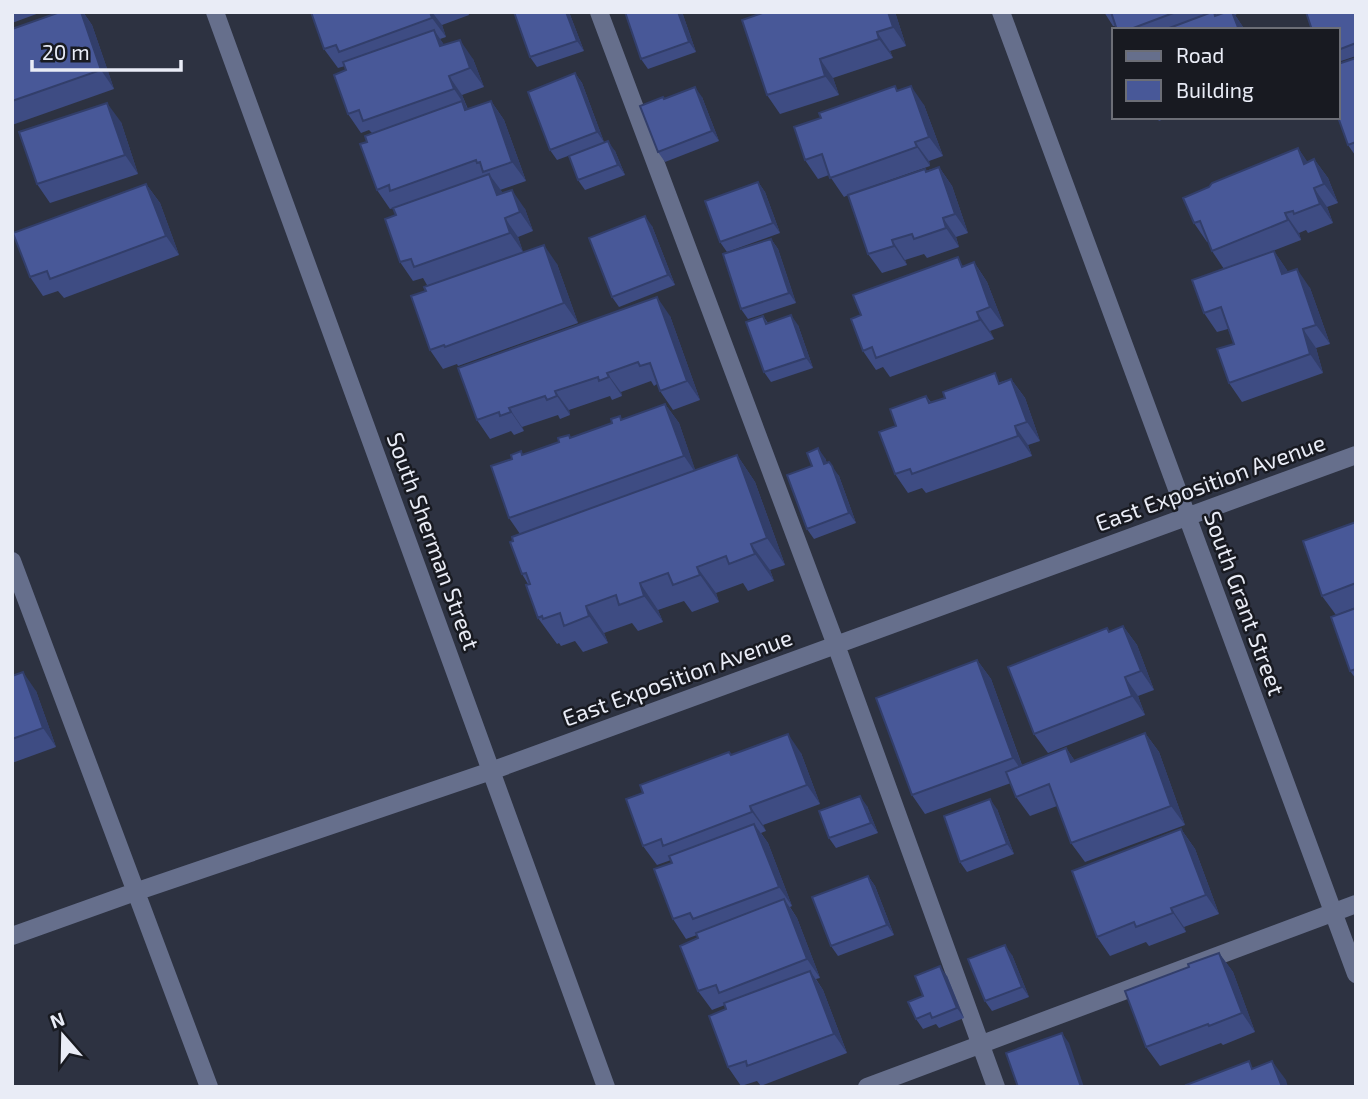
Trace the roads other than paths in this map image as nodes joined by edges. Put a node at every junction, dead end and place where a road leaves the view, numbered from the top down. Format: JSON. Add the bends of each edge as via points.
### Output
{"nodes":[{"id":1,"x":215,"y":12,"type":"edge"},
{"id":2,"x":599,"y":12,"type":"edge"},
{"id":3,"x":1001,"y":12,"type":"edge"},
{"id":4,"x":1356,"y":455,"type":"edge"},
{"id":5,"x":1187,"y":517,"type":"junction"},
{"id":6,"x":12,"y":561,"type":"edge"},
{"id":7,"x":836,"y":645,"type":"junction"},
{"id":8,"x":491,"y":771,"type":"junction"},
{"id":9,"x":135,"y":892,"type":"junction"},
{"id":10,"x":1356,"y":904,"type":"edge"},
{"id":11,"x":1333,"y":912,"type":"junction"},
{"id":12,"x":12,"y":936,"type":"edge"},
{"id":13,"x":1356,"y":974,"type":"edge"},
{"id":14,"x":980,"y":1044,"type":"junction"},
{"id":15,"x":209,"y":1087,"type":"edge"},
{"id":16,"x":606,"y":1087,"type":"edge"},
{"id":17,"x":867,"y":1087,"type":"edge"},
{"id":18,"x":996,"y":1087,"type":"edge"}],
"edges":[{"from":1,"to":8,"type":"street","name":"South Sherman Street"},
{"from":2,"to":7,"type":"street"},
{"from":3,"to":5,"type":"street","name":"South Grant Street"},
{"from":4,"to":5,"type":"street","name":"East Exposition Avenue"},
{"from":5,"to":7,"type":"street","name":"East Exposition Avenue"},
{"from":5,"to":11,"type":"street","name":"South Grant Street"},
{"from":6,"to":9,"type":"street"},
{"from":7,"to":8,"type":"street","name":"East Exposition Avenue"},
{"from":7,"to":14,"type":"street"},
{"from":8,"to":9,"type":"street","name":"East Exposition Avenue"},
{"from":8,"to":16,"type":"street","name":"South Sherman Street"},
{"from":9,"to":12,"type":"street","name":"East Exposition Avenue"},
{"from":9,"to":15,"type":"street"},
{"from":10,"to":11,"type":"street"},
{"from":11,"to":13,"type":"street","name":"South Grant Street"},
{"from":11,"to":14,"type":"street"},
{"from":14,"to":17,"type":"street"},
{"from":14,"to":18,"type":"street"}]}
